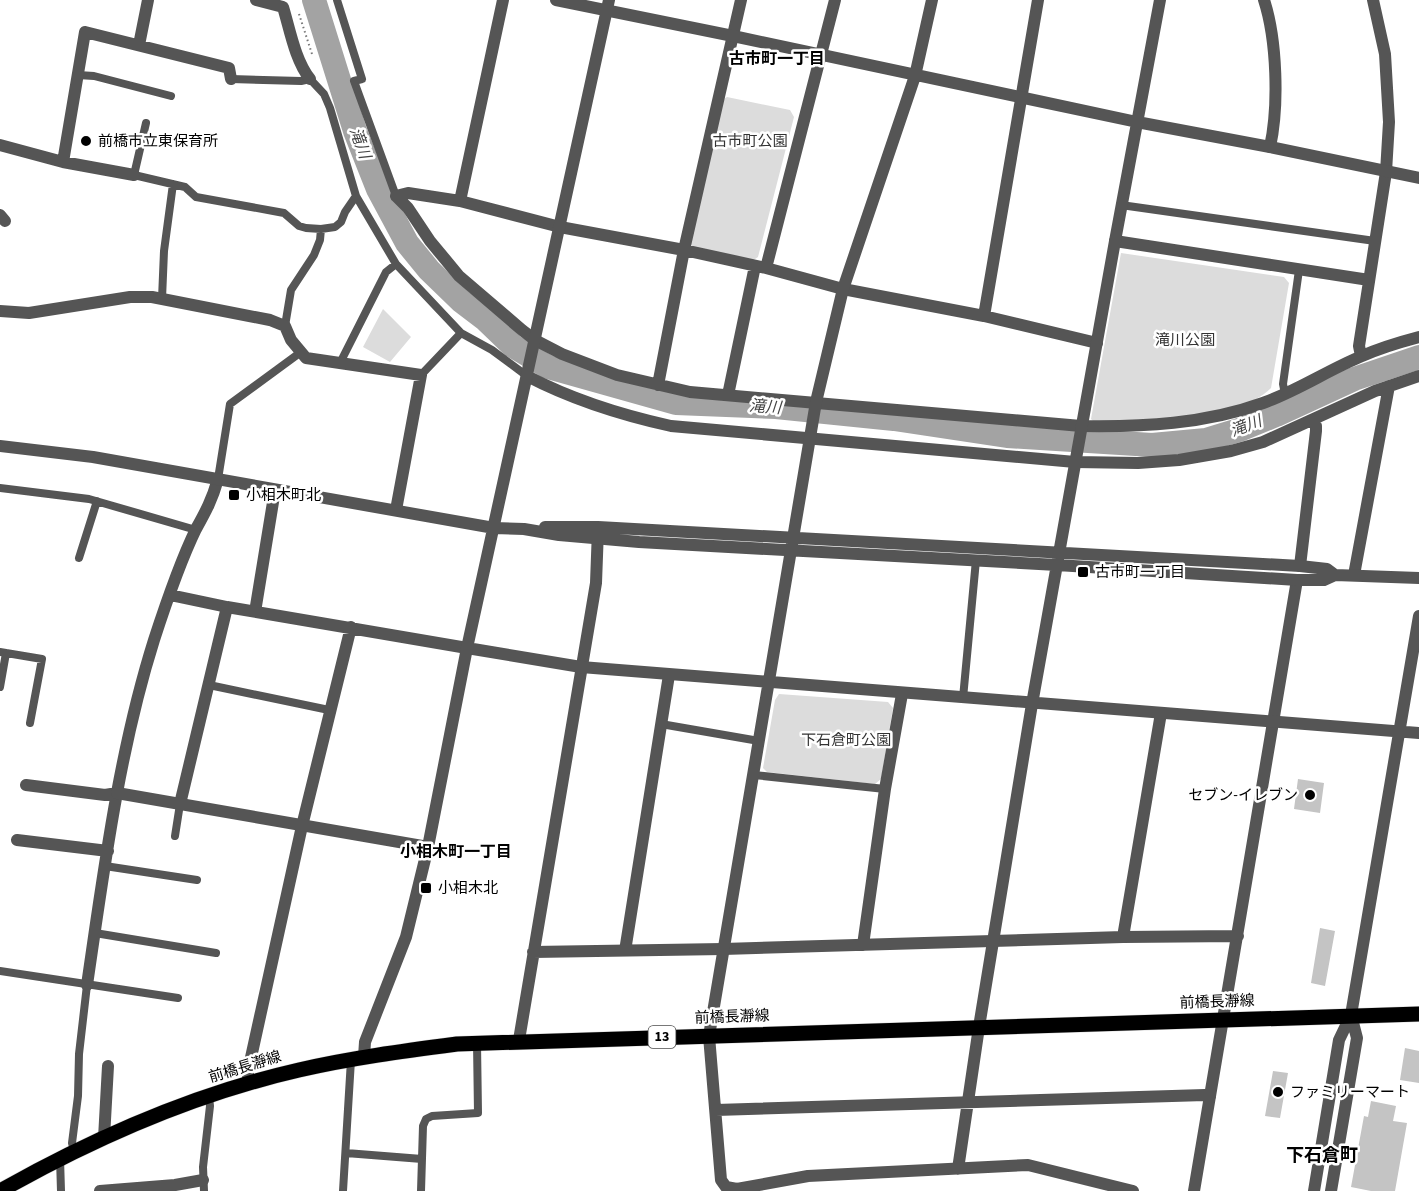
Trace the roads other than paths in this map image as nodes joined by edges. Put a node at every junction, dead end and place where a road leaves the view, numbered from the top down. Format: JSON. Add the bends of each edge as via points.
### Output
{"nodes":[{"id":1,"x":148,"y":0,"type":"edge"},
{"id":2,"x":256,"y":0,"type":"edge"},
{"id":3,"x":337,"y":0,"type":"edge"},
{"id":4,"x":503,"y":0,"type":"edge"},
{"id":5,"x":556,"y":0,"type":"edge"},
{"id":6,"x":741,"y":0,"type":"edge"},
{"id":7,"x":835,"y":0,"type":"edge"},
{"id":8,"x":932,"y":0,"type":"edge"},
{"id":9,"x":1038,"y":0,"type":"edge"},
{"id":10,"x":1160,"y":0,"type":"edge"},
{"id":11,"x":1264,"y":0,"type":"edge"},
{"id":12,"x":1373,"y":0,"type":"edge"},
{"id":13,"x":608,"y":6,"type":"edge"},
{"id":14,"x":733,"y":36,"type":"junction"},
{"id":15,"x":139,"y":45,"type":"junction"},
{"id":16,"x":821,"y":55,"type":"junction"},
{"id":17,"x":78,"y":75,"type":"junction"},
{"id":18,"x":915,"y":75,"type":"junction"},
{"id":19,"x":231,"y":79,"type":"joint"},
{"id":20,"x":310,"y":79,"type":"junction"},
{"id":21,"x":171,"y":96,"type":"dead end"},
{"id":22,"x":1023,"y":97,"type":"junction"},
{"id":23,"x":1137,"y":122,"type":"junction"},
{"id":24,"x":146,"y":123,"type":"dead end"},
{"id":25,"x":0,"y":145,"type":"edge"},
{"id":26,"x":1270,"y":147,"type":"junction"},
{"id":27,"x":63,"y":162,"type":"junction"},
{"id":28,"x":1386,"y":172,"type":"junction"},
{"id":29,"x":134,"y":175,"type":"junction"},
{"id":30,"x":1419,"y":178,"type":"edge"},
{"id":31,"x":173,"y":184,"type":"junction"},
{"id":32,"x":356,"y":196,"type":"junction"},
{"id":33,"x":396,"y":196,"type":"junction"},
{"id":34,"x":460,"y":201,"type":"junction"},
{"id":35,"x":1121,"y":205,"type":"junction"},
{"id":36,"x":560,"y":227,"type":"junction"},
{"id":37,"x":321,"y":229,"type":"junction"},
{"id":38,"x":1115,"y":241,"type":"junction"},
{"id":39,"x":1375,"y":241,"type":"junction"},
{"id":40,"x":684,"y":250,"type":"junction"},
{"id":41,"x":396,"y":264,"type":"junction"},
{"id":42,"x":760,"y":267,"type":"junction"},
{"id":43,"x":1299,"y":270,"type":"junction"},
{"id":44,"x":1369,"y":280,"type":"junction"},
{"id":45,"x":843,"y":289,"type":"junction"},
{"id":46,"x":162,"y":299,"type":"junction"},
{"id":47,"x":0,"y":311,"type":"edge"},
{"id":48,"x":984,"y":316,"type":"junction"},
{"id":49,"x":285,"y":326,"type":"junction"},
{"id":50,"x":462,"y":333,"type":"junction"},
{"id":51,"x":1419,"y":337,"type":"edge"},
{"id":52,"x":534,"y":342,"type":"junction"},
{"id":53,"x":1097,"y":343,"type":"junction"},
{"id":54,"x":301,"y":352,"type":"junction"},
{"id":55,"x":1361,"y":356,"type":"junction"},
{"id":56,"x":340,"y":363,"type":"junction"},
{"id":57,"x":528,"y":374,"type":"junction"},
{"id":58,"x":421,"y":375,"type":"junction"},
{"id":59,"x":1419,"y":376,"type":"edge"},
{"id":60,"x":658,"y":385,"type":"junction"},
{"id":61,"x":1389,"y":386,"type":"junction"},
{"id":62,"x":1285,"y":394,"type":"junction"},
{"id":63,"x":728,"y":395,"type":"junction"},
{"id":64,"x":816,"y":404,"type":"junction"},
{"id":65,"x":1312,"y":420,"type":"junction"},
{"id":66,"x":1081,"y":426,"type":"junction"},
{"id":67,"x":810,"y":436,"type":"junction"},
{"id":68,"x":0,"y":446,"type":"edge"},
{"id":69,"x":1075,"y":462,"type":"junction"},
{"id":70,"x":218,"y":480,"type":"junction"},
{"id":71,"x":0,"y":488,"type":"edge"},
{"id":72,"x":275,"y":490,"type":"junction"},
{"id":73,"x":97,"y":501,"type":"junction"},
{"id":74,"x":396,"y":510,"type":"junction"},
{"id":75,"x":495,"y":528,"type":"junction"},
{"id":76,"x":196,"y":530,"type":"junction"},
{"id":77,"x":598,"y":532,"type":"junction"},
{"id":78,"x":793,"y":545,"type":"junction"},
{"id":79,"x":79,"y":558,"type":"dead end"},
{"id":80,"x":1058,"y":559,"type":"junction"},
{"id":81,"x":976,"y":560,"type":"junction"},
{"id":82,"x":1300,"y":566,"type":"junction"},
{"id":83,"x":1335,"y":575,"type":"junction"},
{"id":84,"x":1354,"y":576,"type":"junction"},
{"id":85,"x":1419,"y":578,"type":"edge"},
{"id":86,"x":1297,"y":580,"type":"junction"},
{"id":87,"x":170,"y":595,"type":"junction"},
{"id":88,"x":226,"y":607,"type":"junction"},
{"id":89,"x":255,"y":612,"type":"junction"},
{"id":90,"x":1419,"y":616,"type":"edge"},
{"id":91,"x":351,"y":627,"type":"junction"},
{"id":92,"x":467,"y":648,"type":"junction"},
{"id":93,"x":3,"y":653,"type":"edge"},
{"id":94,"x":581,"y":667,"type":"junction"},
{"id":95,"x":669,"y":675,"type":"junction"},
{"id":96,"x":770,"y":683,"type":"junction"},
{"id":97,"x":209,"y":685,"type":"junction"},
{"id":98,"x":0,"y":687,"type":"edge"},
{"id":99,"x":902,"y":694,"type":"junction"},
{"id":100,"x":963,"y":698,"type":"junction"},
{"id":101,"x":1032,"y":704,"type":"junction"},
{"id":102,"x":329,"y":710,"type":"junction"},
{"id":103,"x":1161,"y":713,"type":"junction"},
{"id":104,"x":30,"y":723,"type":"dead end"},
{"id":105,"x":1274,"y":723,"type":"junction"},
{"id":106,"x":661,"y":724,"type":"junction"},
{"id":107,"x":1400,"y":732,"type":"junction"},
{"id":108,"x":1419,"y":733,"type":"edge"},
{"id":109,"x":759,"y":741,"type":"junction"},
{"id":110,"x":754,"y":775,"type":"junction"},
{"id":111,"x":26,"y":785,"type":"dead end"},
{"id":112,"x":885,"y":789,"type":"junction"},
{"id":113,"x":117,"y":793,"type":"junction"},
{"id":114,"x":180,"y":804,"type":"junction"},
{"id":115,"x":302,"y":826,"type":"junction"},
{"id":116,"x":175,"y":836,"type":"dead end"},
{"id":117,"x":17,"y":840,"type":"dead end"},
{"id":118,"x":428,"y":847,"type":"junction"},
{"id":119,"x":108,"y":851,"type":"junction"},
{"id":120,"x":105,"y":866,"type":"junction"},
{"id":121,"x":197,"y":880,"type":"dead end"},
{"id":122,"x":95,"y":933,"type":"junction"},
{"id":123,"x":1238,"y":936,"type":"junction"},
{"id":124,"x":1123,"y":937,"type":"junction"},
{"id":125,"x":993,"y":942,"type":"junction"},
{"id":126,"x":863,"y":945,"type":"junction"},
{"id":127,"x":723,"y":949,"type":"junction"},
{"id":128,"x":625,"y":951,"type":"junction"},
{"id":129,"x":533,"y":952,"type":"junction"},
{"id":130,"x":216,"y":953,"type":"dead end"},
{"id":131,"x":0,"y":971,"type":"edge"},
{"id":132,"x":87,"y":985,"type":"junction"},
{"id":133,"x":178,"y":998,"type":"dead end"},
{"id":134,"x":1419,"y":1014,"type":"edge"},
{"id":135,"x":1351,"y":1016,"type":"junction"},
{"id":136,"x":1224,"y":1021,"type":"junction"},
{"id":137,"x":979,"y":1027,"type":"junction"},
{"id":138,"x":709,"y":1036,"type":"junction"},
{"id":139,"x":519,"y":1040,"type":"junction"},
{"id":140,"x":477,"y":1043,"type":"junction"},
{"id":141,"x":357,"y":1059,"type":"junction"},
{"id":142,"x":108,"y":1066,"type":"dead end"},
{"id":143,"x":248,"y":1084,"type":"junction"},
{"id":144,"x":209,"y":1097,"type":"junction"},
{"id":145,"x":1210,"y":1097,"type":"junction"},
{"id":146,"x":966,"y":1103,"type":"junction"},
{"id":147,"x":716,"y":1110,"type":"junction"},
{"id":148,"x":104,"y":1138,"type":"junction"},
{"id":149,"x":346,"y":1153,"type":"junction"},
{"id":150,"x":67,"y":1154,"type":"junction"},
{"id":151,"x":422,"y":1159,"type":"junction"},
{"id":152,"x":958,"y":1169,"type":"junction"},
{"id":153,"x":203,"y":1186,"type":"edge"},
{"id":154,"x":0,"y":1191,"type":"edge"},
{"id":155,"x":61,"y":1191,"type":"edge"},
{"id":156,"x":100,"y":1191,"type":"edge"},
{"id":157,"x":343,"y":1191,"type":"edge"},
{"id":158,"x":421,"y":1191,"type":"edge"},
{"id":159,"x":1133,"y":1191,"type":"edge"},
{"id":160,"x":1194,"y":1191,"type":"edge"},
{"id":161,"x":1314,"y":1191,"type":"edge"},
{"id":162,"x":1331,"y":1191,"type":"edge"}],
"edges":[{"from":1,"to":15,"type":"street"},
{"from":2,"to":20,"type":"street","via":[[283,7],[297,54]]},
{"from":3,"to":33,"type":"lane","via":[[362,78],[354,81]]},
{"from":4,"to":34,"type":"street"},
{"from":5,"to":13,"type":"street"},
{"from":6,"to":14,"type":"street"},
{"from":7,"to":16,"type":"street"},
{"from":8,"to":18,"type":"street"},
{"from":9,"to":22,"type":"street"},
{"from":10,"to":23,"type":"street"},
{"from":11,"to":26,"type":"street","via":[[1276,87]]},
{"from":12,"to":28,"type":"street","via":[[1385,54],[1389,112]]},
{"from":13,"to":14,"type":"street"},
{"from":13,"to":36,"type":"street"},
{"from":14,"to":16,"type":"street"},
{"from":14,"to":40,"type":"street"},
{"from":15,"to":17,"type":"street","via":[[85,32]]},
{"from":15,"to":19,"type":"street","via":[[228,68]]},
{"from":16,"to":18,"type":"street"},
{"from":16,"to":42,"type":"street"},
{"from":17,"to":21,"type":"lane"},
{"from":17,"to":27,"type":"street"},
{"from":18,"to":22,"type":"street"},
{"from":18,"to":45,"type":"street"},
{"from":19,"to":20,"type":"lane"},
{"from":20,"to":32,"type":"lane","via":[[324,94],[330,108]]},
{"from":22,"to":23,"type":"street"},
{"from":22,"to":48,"type":"street"},
{"from":23,"to":26,"type":"street"},
{"from":23,"to":35,"type":"street"},
{"from":24,"to":29,"type":"lane"},
{"from":25,"to":27,"type":"street"},
{"from":26,"to":28,"type":"street"},
{"from":27,"to":29,"type":"street"},
{"from":28,"to":30,"type":"street"},
{"from":28,"to":39,"type":"street"},
{"from":29,"to":31,"type":"lane"},
{"from":31,"to":37,"type":"lane","via":[[185,187],[196,197],[284,213],[299,226]]},
{"from":31,"to":46,"type":"lane"},
{"from":32,"to":37,"type":"lane","via":[[341,222]]},
{"from":32,"to":41,"type":"lane"},
{"from":33,"to":34,"type":"street","via":[[408,193]]},
{"from":33,"to":52,"type":"street","via":[[459,276]]},
{"from":34,"to":36,"type":"street"},
{"from":35,"to":38,"type":"street"},
{"from":35,"to":39,"type":"lane"},
{"from":36,"to":40,"type":"street"},
{"from":36,"to":52,"type":"street"},
{"from":37,"to":49,"type":"lane","via":[[314,255],[291,290]]},
{"from":38,"to":43,"type":"street"},
{"from":38,"to":53,"type":"street"},
{"from":39,"to":44,"type":"street"},
{"from":40,"to":42,"type":"street"},
{"from":40,"to":60,"type":"street"},
{"from":41,"to":50,"type":"lane"},
{"from":41,"to":56,"type":"lane","via":[[386,272]]},
{"from":42,"to":45,"type":"street"},
{"from":42,"to":63,"type":"street"},
{"from":43,"to":44,"type":"street"},
{"from":43,"to":62,"type":"lane","via":[[1283,384]]},
{"from":44,"to":55,"type":"street","via":[[1359,346]]},
{"from":45,"to":48,"type":"street"},
{"from":45,"to":64,"type":"street"},
{"from":46,"to":47,"type":"street","via":[[130,297],[29,314]]},
{"from":46,"to":49,"type":"street","via":[[260,317]]},
{"from":48,"to":53,"type":"street"},
{"from":49,"to":54,"type":"street"},
{"from":50,"to":57,"type":"lane"},
{"from":50,"to":58,"type":"lane"},
{"from":51,"to":55,"type":"street"},
{"from":52,"to":57,"type":"street"},
{"from":52,"to":60,"type":"street","via":[[609,372]]},
{"from":53,"to":66,"type":"street"},
{"from":54,"to":56,"type":"street","via":[[306,358]]},
{"from":54,"to":70,"type":"lane","via":[[230,404]]},
{"from":55,"to":62,"type":"street"},
{"from":56,"to":58,"type":"street"},
{"from":57,"to":67,"type":"street","via":[[583,402],[671,426]]},
{"from":57,"to":75,"type":"street"},
{"from":58,"to":74,"type":"street"},
{"from":59,"to":61,"type":"street"},
{"from":60,"to":63,"type":"street"},
{"from":61,"to":65,"type":"street"},
{"from":61,"to":84,"type":"street"},
{"from":62,"to":66,"type":"street","via":[[1244,410],[1196,420],[1139,426]]},
{"from":63,"to":64,"type":"street"},
{"from":64,"to":66,"type":"street"},
{"from":64,"to":67,"type":"street"},
{"from":65,"to":69,"type":"street","via":[[1263,442],[1204,456],[1137,463]]},
{"from":65,"to":82,"type":"street","via":[[1316,431]]},
{"from":66,"to":69,"type":"street"},
{"from":67,"to":69,"type":"street"},
{"from":67,"to":78,"type":"street"},
{"from":68,"to":70,"type":"street","via":[[93,457]]},
{"from":69,"to":80,"type":"street"},
{"from":70,"to":72,"type":"street"},
{"from":70,"to":76,"type":"street","via":[[208,511]]},
{"from":71,"to":73,"type":"lane"},
{"from":72,"to":74,"type":"street"},
{"from":72,"to":89,"type":"street"},
{"from":73,"to":76,"type":"lane"},
{"from":73,"to":79,"type":"lane"},
{"from":74,"to":75,"type":"street"},
{"from":75,"to":77,"type":"street","via":[[559,535]]},
{"from":75,"to":92,"type":"street"},
{"from":76,"to":87,"type":"street"},
{"from":77,"to":78,"type":"street","via":[[639,542]]},
{"from":77,"to":94,"type":"street","via":[[596,583]]},
{"from":78,"to":80,"type":"street"},
{"from":78,"to":81,"type":"street"},
{"from":78,"to":96,"type":"street"},
{"from":80,"to":81,"type":"street"},
{"from":80,"to":82,"type":"street"},
{"from":80,"to":86,"type":"street"},
{"from":80,"to":101,"type":"street"},
{"from":81,"to":100,"type":"lane"},
{"from":82,"to":83,"type":"street","via":[[1327,569]]},
{"from":83,"to":84,"type":"street"},
{"from":83,"to":86,"type":"street","via":[[1324,580]]},
{"from":84,"to":85,"type":"street"},
{"from":86,"to":105,"type":"street"},
{"from":87,"to":88,"type":"street"},
{"from":87,"to":113,"type":"street","via":[[143,678]]},
{"from":88,"to":89,"type":"street"},
{"from":88,"to":97,"type":"street"},
{"from":89,"to":91,"type":"street"},
{"from":90,"to":107,"type":"street"},
{"from":91,"to":92,"type":"street"},
{"from":91,"to":102,"type":"street"},
{"from":92,"to":94,"type":"street"},
{"from":92,"to":118,"type":"street"},
{"from":93,"to":98,"type":"lane"},
{"from":93,"to":104,"type":"lane","via":[[42,659]]},
{"from":94,"to":95,"type":"street"},
{"from":94,"to":129,"type":"street"},
{"from":95,"to":96,"type":"street"},
{"from":95,"to":106,"type":"street"},
{"from":96,"to":99,"type":"street"},
{"from":96,"to":109,"type":"street"},
{"from":97,"to":102,"type":"lane"},
{"from":97,"to":114,"type":"street"},
{"from":99,"to":100,"type":"street"},
{"from":99,"to":112,"type":"street"},
{"from":100,"to":101,"type":"street"},
{"from":101,"to":103,"type":"street"},
{"from":101,"to":125,"type":"street"},
{"from":102,"to":115,"type":"street"},
{"from":103,"to":105,"type":"street"},
{"from":103,"to":124,"type":"street"},
{"from":105,"to":107,"type":"street"},
{"from":105,"to":123,"type":"street"},
{"from":106,"to":109,"type":"lane"},
{"from":106,"to":128,"type":"street"},
{"from":107,"to":108,"type":"street"},
{"from":107,"to":135,"type":"street"},
{"from":109,"to":110,"type":"street"},
{"from":110,"to":112,"type":"lane"},
{"from":110,"to":127,"type":"street"},
{"from":111,"to":113,"type":"street","via":[[105,795]]},
{"from":112,"to":126,"type":"street"},
{"from":113,"to":114,"type":"street"},
{"from":113,"to":119,"type":"street"},
{"from":114,"to":115,"type":"street"},
{"from":114,"to":116,"type":"lane"},
{"from":115,"to":118,"type":"street"},
{"from":115,"to":143,"type":"street"},
{"from":117,"to":119,"type":"street"},
{"from":118,"to":141,"type":"street","via":[[406,938]]},
{"from":119,"to":120,"type":"street"},
{"from":120,"to":121,"type":"lane"},
{"from":120,"to":122,"type":"street"},
{"from":122,"to":130,"type":"lane"},
{"from":122,"to":132,"type":"street"},
{"from":123,"to":124,"type":"street"},
{"from":123,"to":136,"type":"street"},
{"from":124,"to":125,"type":"street"},
{"from":125,"to":126,"type":"street"},
{"from":125,"to":137,"type":"street"},
{"from":126,"to":127,"type":"street"},
{"from":127,"to":128,"type":"street"},
{"from":127,"to":138,"type":"street"},
{"from":128,"to":129,"type":"street"},
{"from":129,"to":139,"type":"street"},
{"from":131,"to":132,"type":"lane"},
{"from":132,"to":133,"type":"lane"},
{"from":132,"to":150,"type":"lane","via":[[78,1096]]},
{"from":134,"to":135,"type":"main road","name":"前橋長瀞線","number":"13"},
{"from":135,"to":136,"type":"main road","name":"前橋長瀞線","number":"13"},
{"from":135,"to":161,"type":"street","via":[[1339,1040]]},
{"from":135,"to":162,"type":"street","via":[[1357,1038]]},
{"from":136,"to":137,"type":"main road","name":"前橋長瀞線","number":"13"},
{"from":136,"to":145,"type":"street"},
{"from":137,"to":138,"type":"main road","name":"前橋長瀞線","number":"13"},
{"from":137,"to":146,"type":"street"},
{"from":138,"to":139,"type":"main road","name":"前橋長瀞線","number":"13"},
{"from":138,"to":147,"type":"street"},
{"from":139,"to":140,"type":"main road","name":"前橋長瀞線","number":"13"},
{"from":140,"to":141,"type":"main road","name":"前橋長瀞線","number":"13"},
{"from":140,"to":151,"type":"lane","via":[[478,1113],[426,1119]]},
{"from":141,"to":143,"type":"main road","name":"前橋長瀞線","number":"13"},
{"from":141,"to":149,"type":"lane"},
{"from":142,"to":148,"type":"street"},
{"from":143,"to":144,"type":"main road","name":"前橋長瀞線","number":"13"},
{"from":144,"to":148,"type":"main road","name":"前橋長瀞線","number":"13"},
{"from":144,"to":153,"type":"lane"},
{"from":145,"to":146,"type":"street"},
{"from":145,"to":160,"type":"street"},
{"from":146,"to":147,"type":"street"},
{"from":146,"to":152,"type":"street"},
{"from":147,"to":152,"type":"street","via":[[721,1180],[731,1189],[808,1176]]},
{"from":148,"to":150,"type":"main road","name":"前橋長瀞線","number":"13"},
{"from":149,"to":151,"type":"lane"},
{"from":149,"to":157,"type":"lane"},
{"from":150,"to":154,"type":"main road","name":"前橋長瀞線","number":"13"},
{"from":150,"to":155,"type":"lane"},
{"from":151,"to":158,"type":"lane"},
{"from":152,"to":159,"type":"street","via":[[1036,1166]]},
{"from":153,"to":156,"type":"street"}]}
